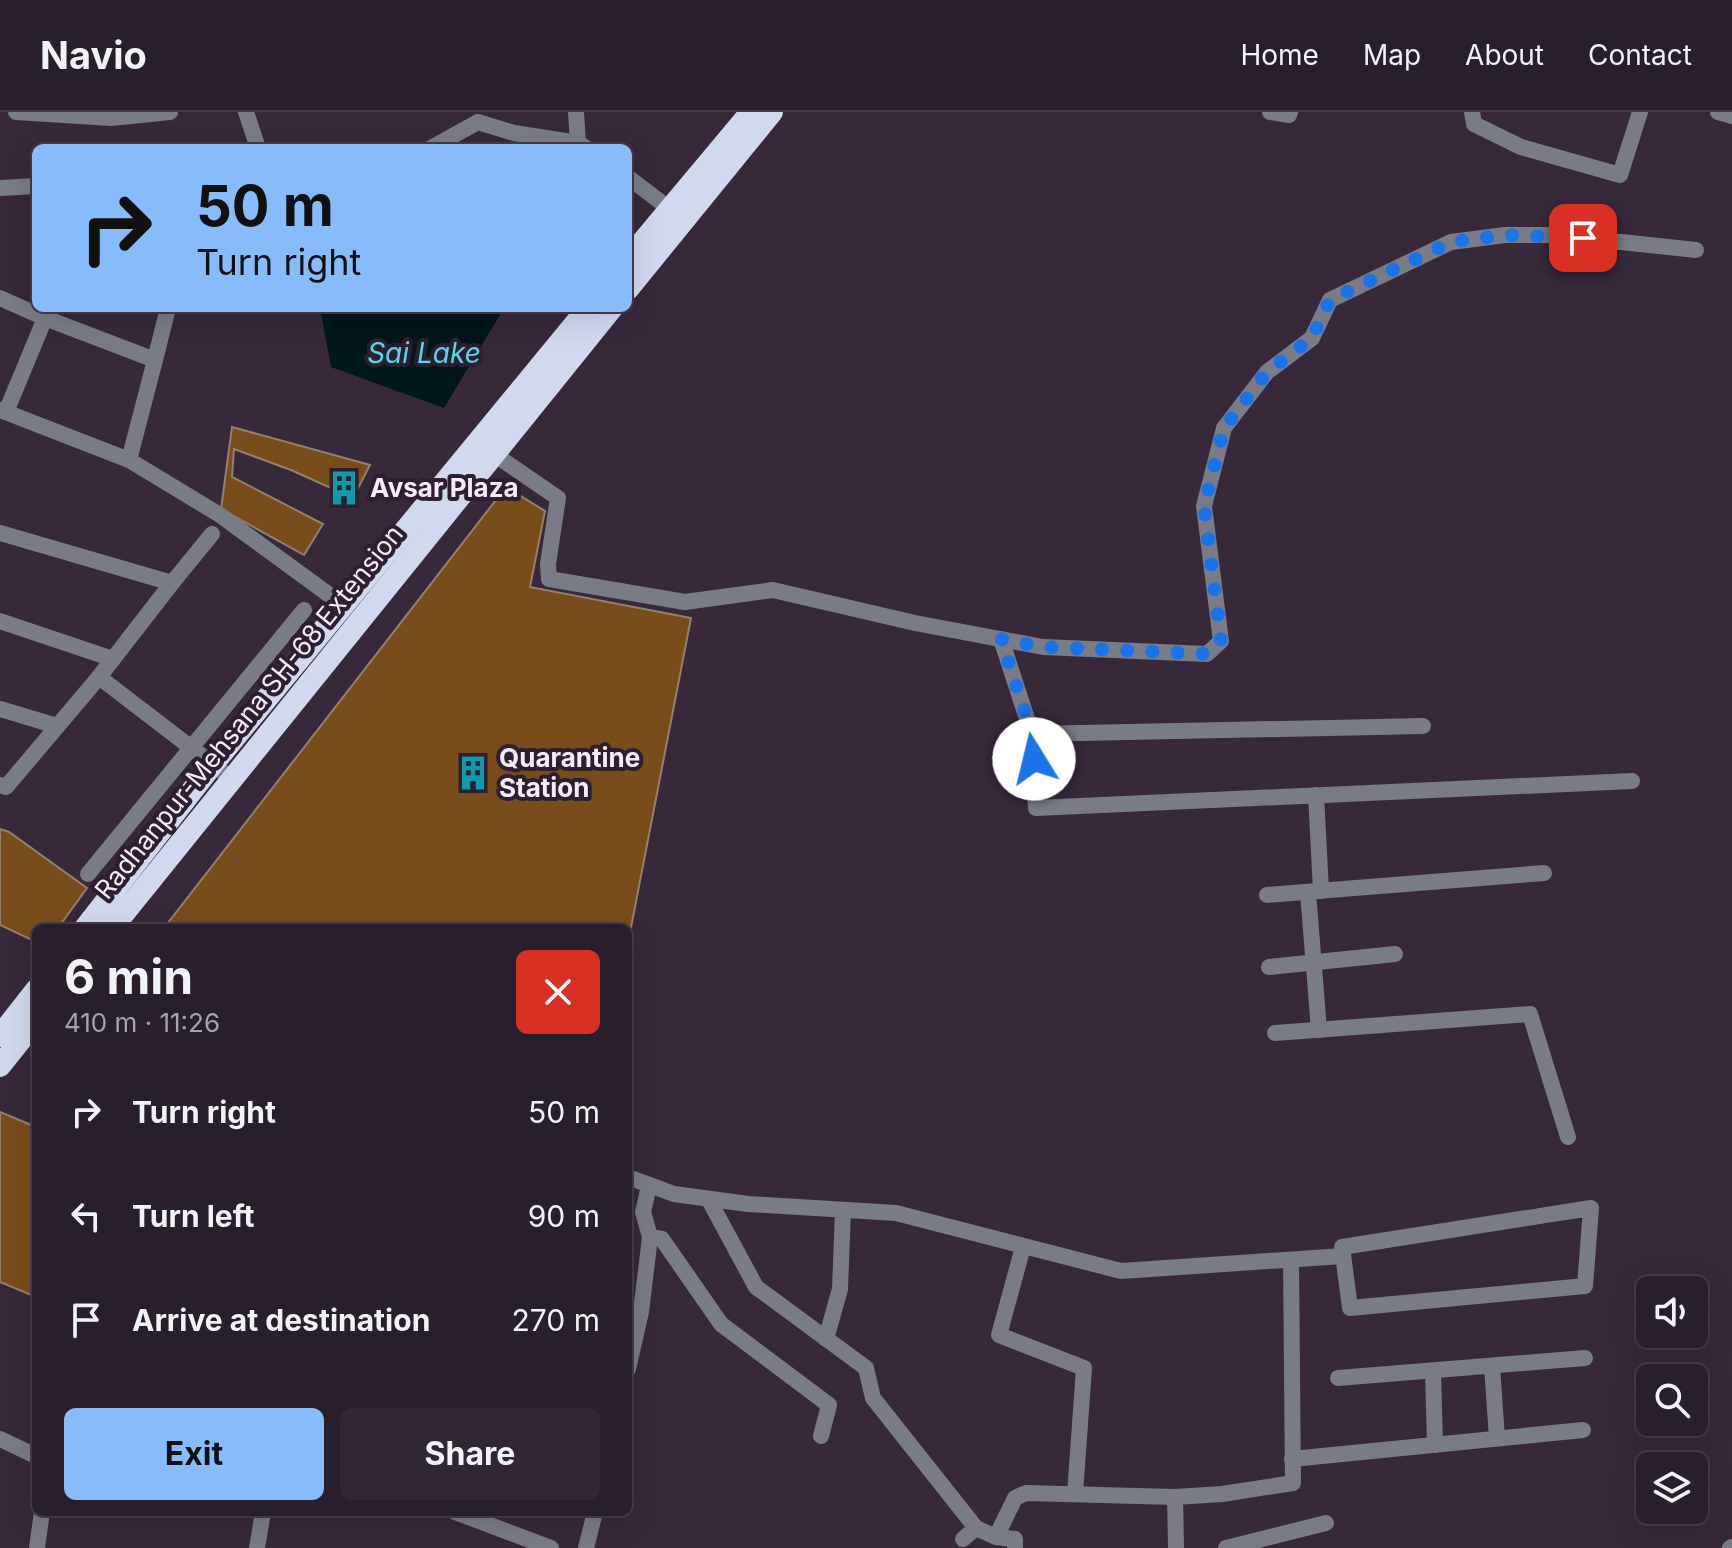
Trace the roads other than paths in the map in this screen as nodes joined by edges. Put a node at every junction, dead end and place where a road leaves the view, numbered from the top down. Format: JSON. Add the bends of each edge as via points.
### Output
{"nodes":[{"id":1,"x":16,"y":112,"type":"edge"},
{"id":2,"x":170,"y":112,"type":"edge"},
{"id":3,"x":246,"y":112,"type":"edge"},
{"id":4,"x":576,"y":112,"type":"edge"},
{"id":5,"x":751,"y":112,"type":"edge"},
{"id":6,"x":772,"y":112,"type":"edge"},
{"id":7,"x":1270,"y":112,"type":"edge"},
{"id":8,"x":1290,"y":112,"type":"edge"},
{"id":9,"x":1472,"y":112,"type":"edge"},
{"id":10,"x":1640,"y":112,"type":"edge"},
{"id":11,"x":1718,"y":112,"type":"edge"},
{"id":12,"x":1732,"y":116,"type":"edge"},
{"id":13,"x":475,"y":117,"type":"edge"},
{"id":14,"x":257,"y":144,"type":"edge"},
{"id":15,"x":437,"y":144,"type":"edge"},
{"id":16,"x":576,"y":144,"type":"edge"},
{"id":17,"x":582,"y":144,"type":"edge"},
{"id":18,"x":632,"y":180,"type":"edge"},
{"id":19,"x":32,"y":186,"type":"edge"},
{"id":20,"x":0,"y":188,"type":"edge"},
{"id":21,"x":677,"y":215,"type":"junction"},
{"id":22,"x":1696,"y":250,"type":"dead end"},
{"id":23,"x":632,"y":255,"type":"edge"},
{"id":24,"x":632,"y":283,"type":"edge"},
{"id":25,"x":0,"y":298,"type":"edge"},
{"id":26,"x":167,"y":312,"type":"edge"},
{"id":27,"x":585,"y":312,"type":"edge"},
{"id":28,"x":608,"y":312,"type":"edge"},
{"id":29,"x":45,"y":318,"type":"junction"},
{"id":30,"x":155,"y":360,"type":"junction"},
{"id":31,"x":3,"y":411,"type":"edge"},
{"id":32,"x":486,"y":448,"type":"junction"},
{"id":33,"x":129,"y":460,"type":"junction"},
{"id":34,"x":0,"y":533,"type":"edge"},
{"id":35,"x":212,"y":534,"type":"dead end"},
{"id":36,"x":172,"y":583,"type":"junction"},
{"id":37,"x":343,"y":605,"type":"junction"},
{"id":38,"x":304,"y":610,"type":"dead end"},
{"id":39,"x":0,"y":621,"type":"edge"},
{"id":40,"x":1001,"y":639,"type":"junction"},
{"id":41,"x":113,"y":659,"type":"junction"},
{"id":42,"x":99,"y":677,"type":"junction"},
{"id":43,"x":0,"y":709,"type":"edge"},
{"id":44,"x":57,"y":726,"type":"junction"},
{"id":45,"x":1423,"y":726,"type":"dead end"},
{"id":46,"x":1032,"y":734,"type":"junction"},
{"id":47,"x":193,"y":749,"type":"junction"},
{"id":48,"x":213,"y":764,"type":"junction"},
{"id":49,"x":232,"y":779,"type":"junction"},
{"id":50,"x":1632,"y":781,"type":"dead end"},
{"id":51,"x":0,"y":785,"type":"edge"},
{"id":52,"x":1316,"y":795,"type":"junction"},
{"id":53,"x":1544,"y":873,"type":"dead end"},
{"id":54,"x":88,"y":874,"type":"dead end"},
{"id":55,"x":1314,"y":892,"type":"junction"},
{"id":56,"x":1267,"y":895,"type":"dead end"},
{"id":57,"x":88,"y":924,"type":"edge"},
{"id":58,"x":115,"y":924,"type":"edge"},
{"id":59,"x":1395,"y":954,"type":"dead end"},
{"id":60,"x":1313,"y":960,"type":"junction"},
{"id":61,"x":1269,"y":967,"type":"dead end"},
{"id":62,"x":32,"y":995,"type":"edge"},
{"id":63,"x":32,"y":1026,"type":"edge"},
{"id":64,"x":1319,"y":1030,"type":"junction"},
{"id":65,"x":1275,"y":1033,"type":"dead end"},
{"id":66,"x":0,"y":1036,"type":"edge"},
{"id":67,"x":0,"y":1066,"type":"edge"},
{"id":68,"x":1568,"y":1137,"type":"dead end"},
{"id":69,"x":632,"y":1179,"type":"edge"},
{"id":70,"x":649,"y":1186,"type":"junction"},
{"id":71,"x":709,"y":1200,"type":"junction"},
{"id":72,"x":843,"y":1210,"type":"junction"},
{"id":73,"x":650,"y":1237,"type":"junction"},
{"id":74,"x":1023,"y":1247,"type":"junction"},
{"id":75,"x":1343,"y":1256,"type":"junction"},
{"id":76,"x":1291,"y":1260,"type":"junction"},
{"id":77,"x":826,"y":1339,"type":"junction"},
{"id":78,"x":632,"y":1351,"type":"edge"},
{"id":79,"x":1585,"y":1358,"type":"dead end"},
{"id":80,"x":1492,"y":1366,"type":"junction"},
{"id":81,"x":1433,"y":1371,"type":"junction"},
{"id":82,"x":1338,"y":1378,"type":"dead end"},
{"id":83,"x":1583,"y":1430,"type":"dead end"},
{"id":84,"x":821,"y":1436,"type":"dead end"},
{"id":85,"x":1497,"y":1438,"type":"junction"},
{"id":86,"x":0,"y":1439,"type":"edge"},
{"id":87,"x":1435,"y":1445,"type":"junction"},
{"id":88,"x":32,"y":1454,"type":"edge"},
{"id":89,"x":1292,"y":1459,"type":"junction"},
{"id":90,"x":1075,"y":1494,"type":"junction"},
{"id":91,"x":1175,"y":1497,"type":"junction"},
{"id":92,"x":41,"y":1516,"type":"edge"},
{"id":93,"x":262,"y":1516,"type":"edge"},
{"id":94,"x":462,"y":1516,"type":"edge"},
{"id":95,"x":594,"y":1516,"type":"edge"},
{"id":96,"x":1326,"y":1523,"type":"dead end"},
{"id":97,"x":996,"y":1537,"type":"junction"},
{"id":98,"x":506,"y":1540,"type":"edge"},
{"id":99,"x":37,"y":1548,"type":"edge"},
{"id":100,"x":257,"y":1548,"type":"edge"},
{"id":101,"x":551,"y":1548,"type":"edge"},
{"id":102,"x":586,"y":1548,"type":"edge"},
{"id":103,"x":1015,"y":1548,"type":"edge"},
{"id":104,"x":1176,"y":1548,"type":"edge"},
{"id":105,"x":1226,"y":1548,"type":"edge"}],
"edges":[{"from":1,"to":2,"type":"street","via":[[111,118]]},
{"from":3,"to":14,"type":"street"},
{"from":4,"to":17,"type":"street"},
{"from":5,"to":21,"type":"highway"},
{"from":6,"to":21,"type":"highway"},
{"from":7,"to":8,"type":"street"},
{"from":9,"to":10,"type":"street","via":[[1474,124],[1521,147],[1620,175]]},
{"from":11,"to":12,"type":"street"},
{"from":13,"to":15,"type":"street"},
{"from":13,"to":16,"type":"street","via":[[514,133]]},
{"from":18,"to":21,"type":"street"},
{"from":19,"to":20,"type":"street"},
{"from":21,"to":23,"type":"highway"},
{"from":21,"to":24,"type":"highway"},
{"from":22,"to":40,"type":"street","via":[[1555,235],[1451,242],[1330,300],[1312,338],[1267,372],[1224,428],[1204,506],[1221,641],[1207,654],[1043,647]]},
{"from":25,"to":29,"type":"street"},
{"from":26,"to":30,"type":"street"},
{"from":27,"to":32,"type":"highway"},
{"from":28,"to":32,"type":"highway","name":"Radhanpur-Mehsana SH-68 Extension"},
{"from":29,"to":30,"type":"street"},
{"from":29,"to":31,"type":"street"},
{"from":30,"to":33,"type":"street"},
{"from":31,"to":33,"type":"street"},
{"from":32,"to":37,"type":"highway"},
{"from":32,"to":40,"type":"street","via":[[558,498],[549,579],[685,602],[773,590]]},
{"from":32,"to":49,"type":"highway","name":"Radhanpur-Mehsana SH-68 Extension"},
{"from":33,"to":37,"type":"street","via":[[220,515]]},
{"from":34,"to":36,"type":"street"},
{"from":35,"to":36,"type":"street"},
{"from":36,"to":41,"type":"street"},
{"from":37,"to":48,"type":"highway"},
{"from":38,"to":47,"type":"street"},
{"from":39,"to":41,"type":"street"},
{"from":40,"to":46,"type":"street"},
{"from":41,"to":42,"type":"street"},
{"from":42,"to":44,"type":"street"},
{"from":42,"to":47,"type":"street"},
{"from":43,"to":44,"type":"street"},
{"from":44,"to":51,"type":"street","via":[[6,787]]},
{"from":45,"to":46,"type":"street"},
{"from":46,"to":52,"type":"street","via":[[1036,808]]},
{"from":47,"to":48,"type":"street"},
{"from":47,"to":54,"type":"street"},
{"from":48,"to":49,"type":"street"},
{"from":48,"to":57,"type":"highway"},
{"from":49,"to":58,"type":"highway","name":"Radhanpur-Mehsana SH-68 Extension"},
{"from":50,"to":52,"type":"street"},
{"from":52,"to":55,"type":"street"},
{"from":53,"to":55,"type":"street"},
{"from":55,"to":56,"type":"street"},
{"from":55,"to":60,"type":"street"},
{"from":59,"to":60,"type":"street"},
{"from":60,"to":61,"type":"street"},
{"from":60,"to":64,"type":"street"},
{"from":62,"to":66,"type":"highway"},
{"from":63,"to":67,"type":"highway"},
{"from":64,"to":65,"type":"street"},
{"from":64,"to":68,"type":"street","via":[[1530,1014]]},
{"from":69,"to":70,"type":"street"},
{"from":70,"to":71,"type":"street"},
{"from":70,"to":73,"type":"street","via":[[643,1212]]},
{"from":71,"to":72,"type":"street"},
{"from":71,"to":77,"type":"street","via":[[756,1287]]},
{"from":72,"to":74,"type":"street","via":[[896,1213]]},
{"from":72,"to":77,"type":"street","via":[[840,1289]]},
{"from":73,"to":78,"type":"street"},
{"from":73,"to":84,"type":"street","via":[[662,1239],[721,1324],[829,1405]]},
{"from":74,"to":76,"type":"street","via":[[1121,1271]]},
{"from":74,"to":90,"type":"street","via":[[999,1335],[1084,1368]]},
{"from":75,"to":75,"type":"street","via":[[1342,1247],[1591,1208],[1585,1286],[1350,1308]]},
{"from":75,"to":76,"type":"street"},
{"from":76,"to":89,"type":"street"},
{"from":77,"to":97,"type":"street","via":[[866,1368],[873,1398],[970,1533]]},
{"from":79,"to":80,"type":"street"},
{"from":80,"to":81,"type":"street"},
{"from":80,"to":85,"type":"street"},
{"from":81,"to":82,"type":"street"},
{"from":81,"to":87,"type":"street"},
{"from":83,"to":85,"type":"street"},
{"from":85,"to":87,"type":"street"},
{"from":86,"to":88,"type":"street"},
{"from":87,"to":89,"type":"street"},
{"from":89,"to":91,"type":"street","via":[[1293,1483]]},
{"from":90,"to":91,"type":"street"},
{"from":90,"to":97,"type":"street","via":[[1026,1493],[1015,1498]]},
{"from":91,"to":104,"type":"street"},
{"from":92,"to":99,"type":"street"},
{"from":93,"to":100,"type":"street"},
{"from":94,"to":98,"type":"street"},
{"from":95,"to":102,"type":"street"},
{"from":96,"to":105,"type":"street"},
{"from":97,"to":103,"type":"street","via":[[1015,1539]]},
{"from":98,"to":101,"type":"street"}]}
